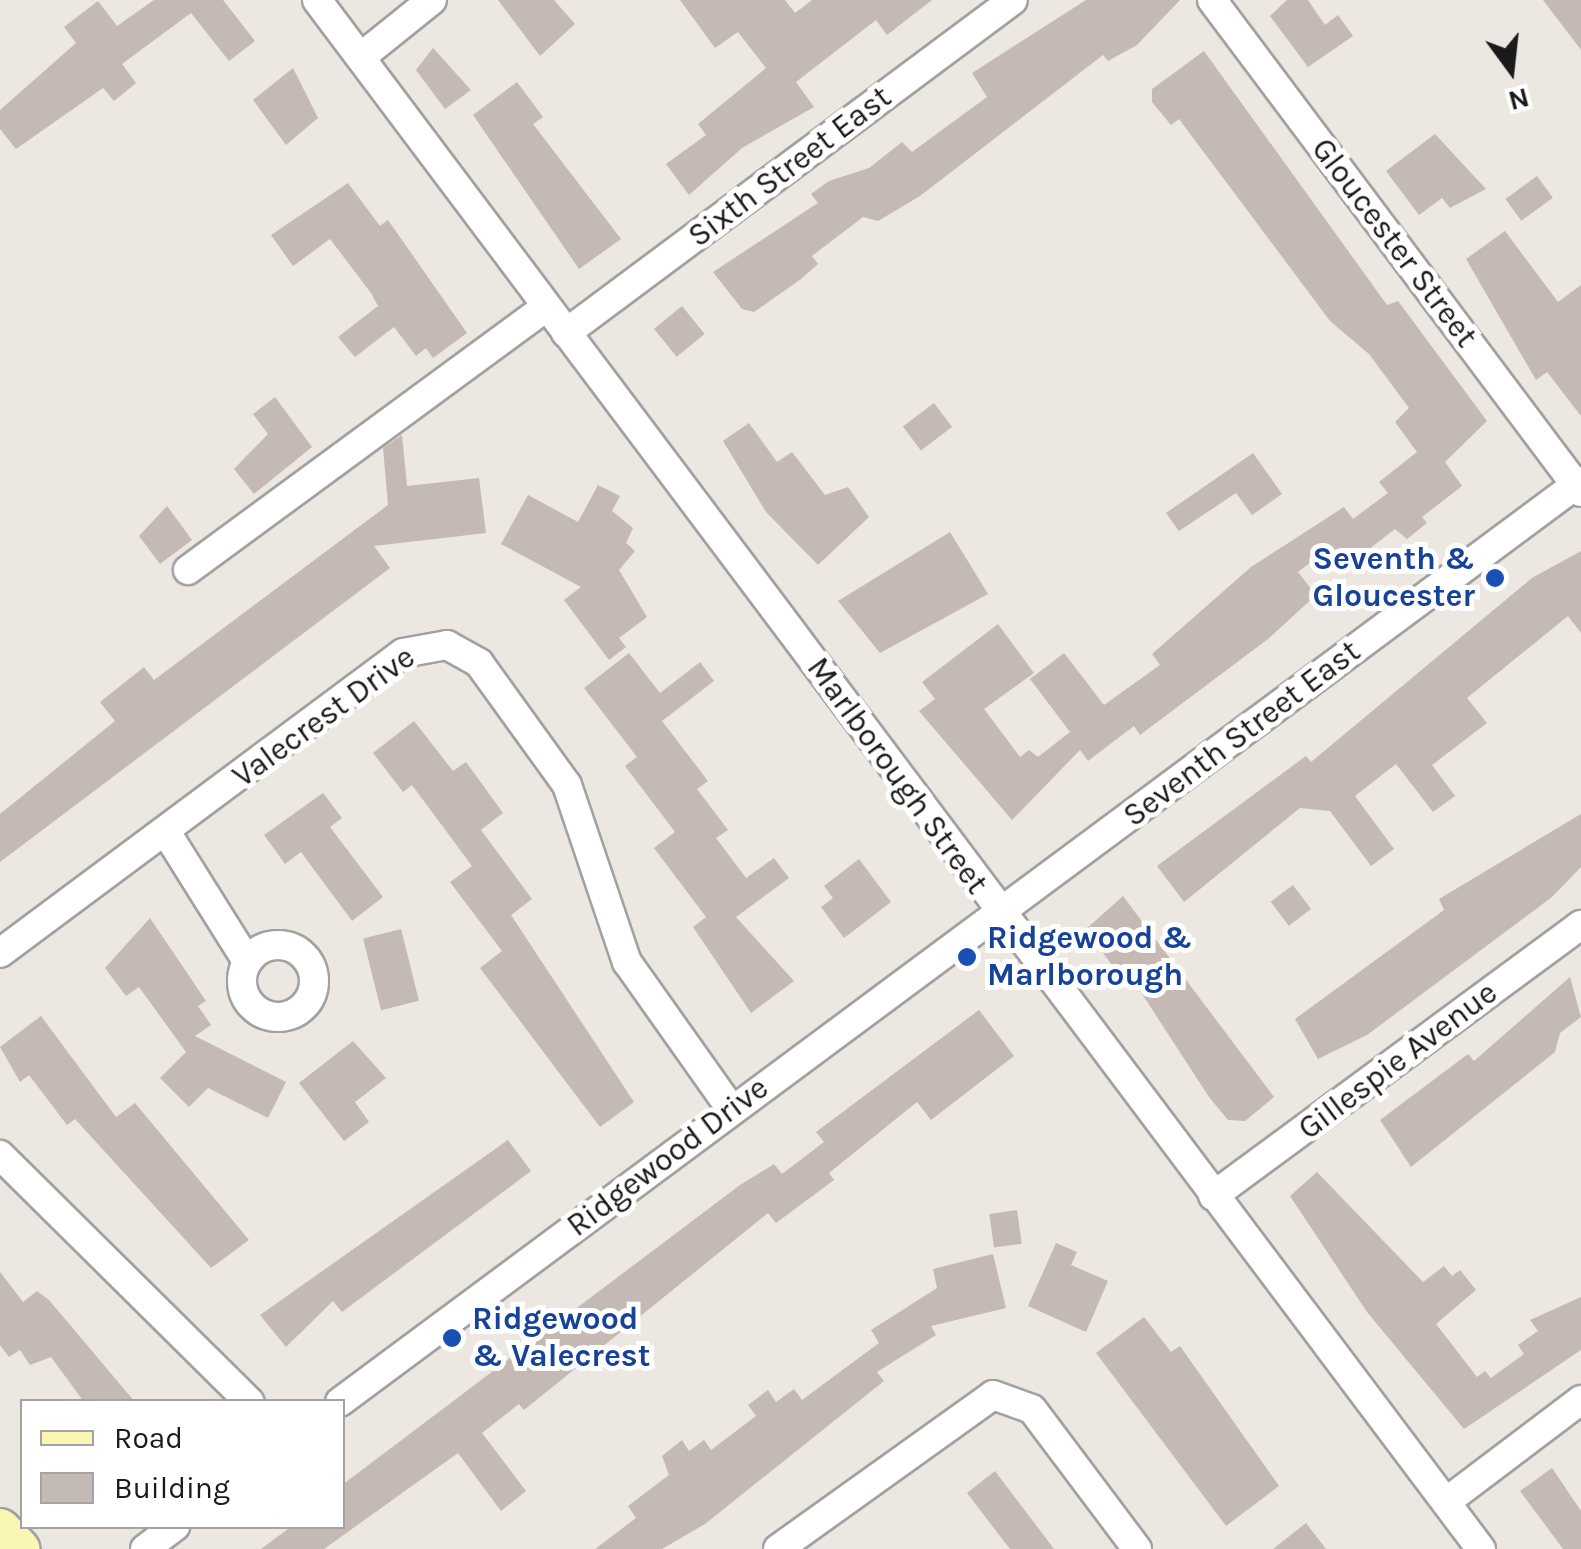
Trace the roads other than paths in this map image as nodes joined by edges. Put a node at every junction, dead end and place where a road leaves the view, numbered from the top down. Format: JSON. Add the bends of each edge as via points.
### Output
{"nodes":[{"id":1,"x":317,"y":0,"type":"edge"},
{"id":2,"x":432,"y":0,"type":"edge"},
{"id":3,"x":1013,"y":0,"type":"edge"},
{"id":4,"x":1212,"y":0,"type":"edge"},
{"id":5,"x":361,"y":56,"type":"junction"},
{"id":6,"x":546,"y":307,"type":"junction"},
{"id":7,"x":566,"y":334,"type":"junction"},
{"id":8,"x":1579,"y":486,"type":"edge"},
{"id":9,"x":188,"y":570,"type":"dead end"},
{"id":10,"x":166,"y":832,"type":"junction"},
{"id":11,"x":999,"y":916,"type":"junction"},
{"id":12,"x":1581,"y":925,"type":"edge"},
{"id":13,"x":0,"y":953,"type":"edge"},
{"id":14,"x":247,"y":962,"type":"dead end"},
{"id":15,"x":731,"y":1109,"type":"junction"},
{"id":16,"x":0,"y":1156,"type":"edge"},
{"id":17,"x":1213,"y":1196,"type":"junction"},
{"id":18,"x":247,"y":1399,"type":"edge"},
{"id":19,"x":344,"y":1399,"type":"edge"},
{"id":20,"x":1581,"y":1400,"type":"edge"},
{"id":21,"x":1446,"y":1502,"type":"junction"},
{"id":22,"x":0,"y":1529,"type":"edge"},
{"id":23,"x":170,"y":1529,"type":"edge"},
{"id":24,"x":19,"y":1549,"type":"edge"},
{"id":25,"x":145,"y":1549,"type":"edge"},
{"id":26,"x":778,"y":1549,"type":"edge"},
{"id":27,"x":1137,"y":1549,"type":"edge"},
{"id":28,"x":1482,"y":1549,"type":"edge"}],
"edges":[{"from":1,"to":5,"type":"street","name":"Marlborough Street"},
{"from":2,"to":5,"type":"street"},
{"from":3,"to":7,"type":"street","name":"Sixth Street East"},
{"from":4,"to":8,"type":"street","name":"Gloucester Street"},
{"from":5,"to":6,"type":"street","name":"Marlborough Street"},
{"from":6,"to":7,"type":"street","name":"Marlborough Street"},
{"from":6,"to":9,"type":"street"},
{"from":7,"to":11,"type":"street","name":"Marlborough Street"},
{"from":8,"to":11,"type":"street","name":"Seventh Street East"},
{"from":10,"to":13,"type":"street","name":"Valecrest Drive"},
{"from":10,"to":14,"type":"street"},
{"from":10,"to":15,"type":"street","name":"Valecrest Drive","via":[[402,653],[425,645],[461,651],[567,785],[627,962]]},
{"from":11,"to":15,"type":"street","name":"Ridgewood Drive"},
{"from":11,"to":17,"type":"street","name":"Marlborough Street"},
{"from":12,"to":17,"type":"street","name":"Gillespie Avenue"},
{"from":15,"to":19,"type":"street","name":"Ridgewood Drive"},
{"from":16,"to":18,"type":"street"},
{"from":17,"to":21,"type":"street","name":"Marlborough Street"},
{"from":20,"to":21,"type":"street"},
{"from":21,"to":28,"type":"street","name":"Marlborough Street"},
{"from":22,"to":24,"type":"main road"},
{"from":23,"to":25,"type":"street"},
{"from":26,"to":27,"type":"street","via":[[992,1395],[1032,1409]]}]}
